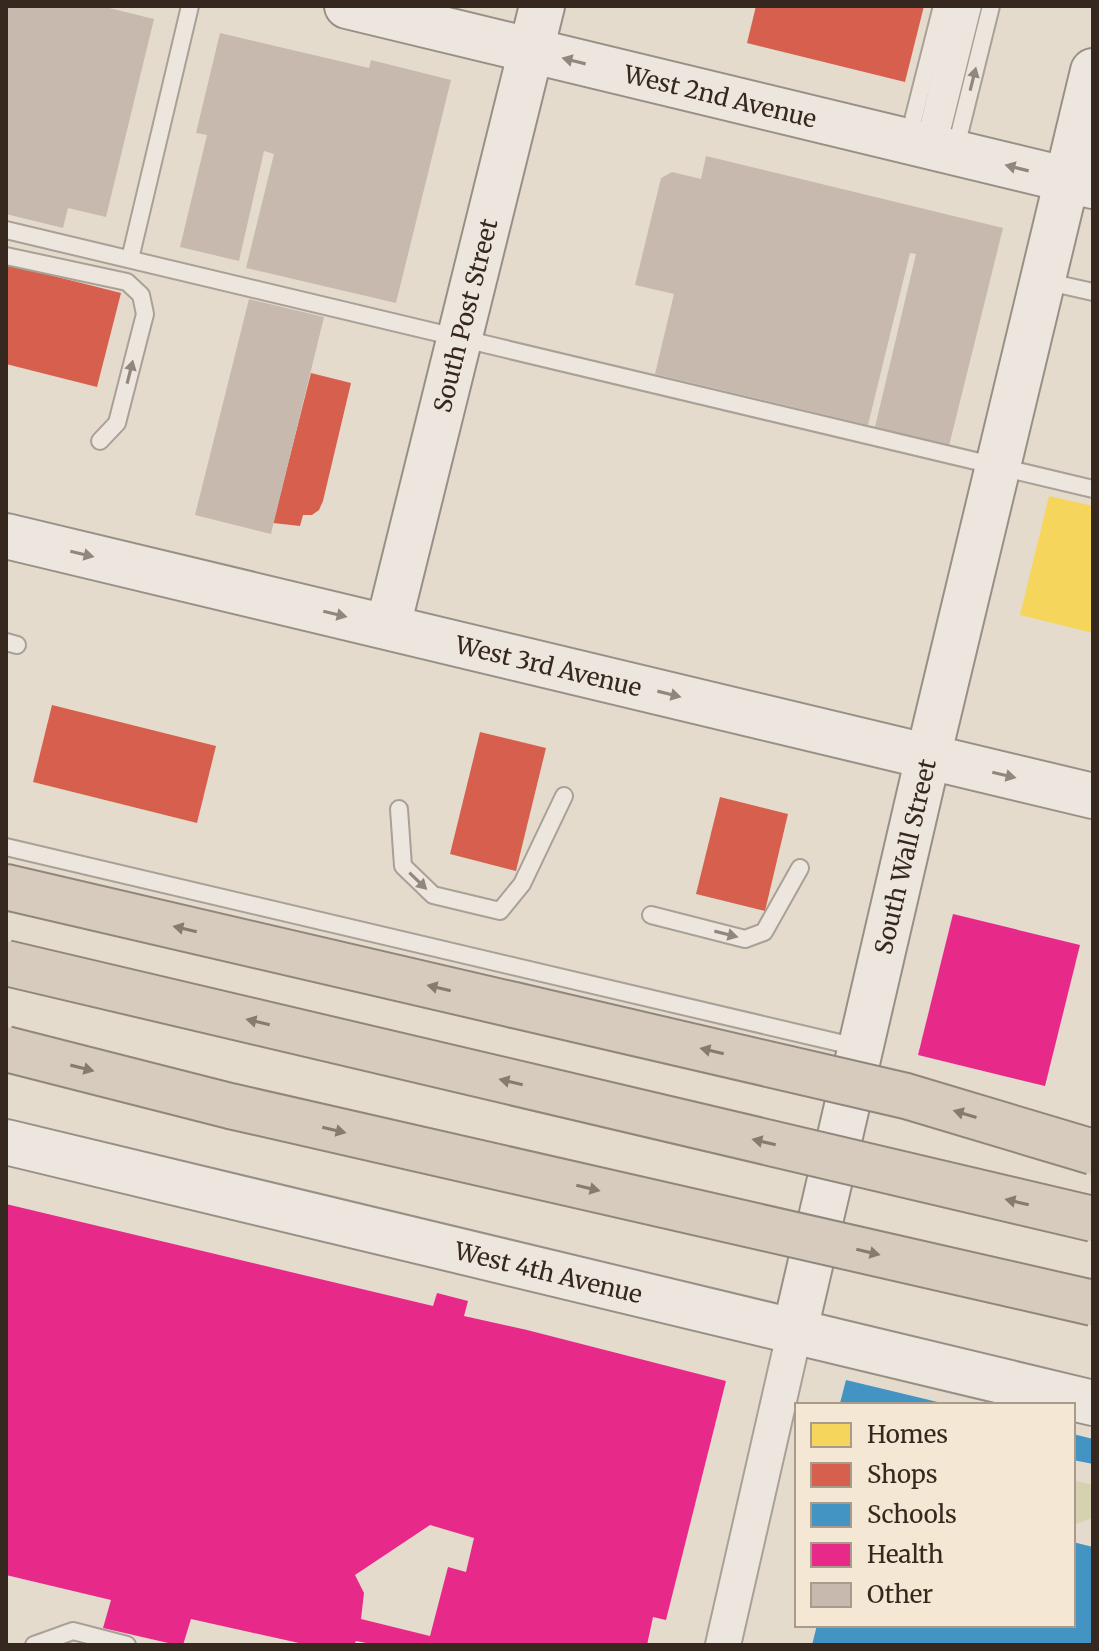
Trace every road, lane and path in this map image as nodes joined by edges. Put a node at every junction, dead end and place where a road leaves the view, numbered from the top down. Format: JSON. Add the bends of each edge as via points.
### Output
{"nodes":[{"id":1,"x":190,"y":6,"type":"edge"},
{"id":2,"x":347,"y":6,"type":"edge"},
{"id":3,"x":542,"y":6,"type":"edge"},
{"id":4,"x":942,"y":6,"type":"edge"},
{"id":5,"x":957,"y":6,"type":"edge"},
{"id":6,"x":973,"y":6,"type":"edge"},
{"id":7,"x":991,"y":6,"type":"edge"},
{"id":8,"x":531,"y":51,"type":"junction"},
{"id":9,"x":1093,"y":71,"type":"edge"},
{"id":10,"x":931,"y":147,"type":"junction"},
{"id":11,"x":1080,"y":183,"type":"edge"},
{"id":12,"x":6,"y":230,"type":"edge"},
{"id":13,"x":6,"y":256,"type":"edge"},
{"id":14,"x":130,"y":259,"type":"junction"},
{"id":15,"x":1042,"y":280,"type":"junction"},
{"id":16,"x":1093,"y":292,"type":"edge"},
{"id":17,"x":459,"y":338,"type":"junction"},
{"id":18,"x":100,"y":441,"type":"dead end"},
{"id":19,"x":998,"y":468,"type":"junction"},
{"id":20,"x":1093,"y":489,"type":"edge"},
{"id":21,"x":6,"y":536,"type":"edge"},
{"id":22,"x":388,"y":626,"type":"junction"},
{"id":23,"x":928,"y":757,"type":"junction"},
{"id":24,"x":564,"y":796,"type":"dead end"},
{"id":25,"x":1093,"y":796,"type":"edge"},
{"id":26,"x":399,"y":809,"type":"dead end"},
{"id":27,"x":6,"y":847,"type":"edge"},
{"id":28,"x":800,"y":868,"type":"dead end"},
{"id":29,"x":6,"y":887,"type":"edge"},
{"id":30,"x":651,"y":915,"type":"dead end"},
{"id":31,"x":6,"y":963,"type":"edge"},
{"id":32,"x":862,"y":1048,"type":"junction"},
{"id":33,"x":6,"y":1049,"type":"edge"},
{"id":34,"x":6,"y":1142,"type":"edge"},
{"id":35,"x":1093,"y":1152,"type":"edge"},
{"id":36,"x":1093,"y":1219,"type":"edge"},
{"id":37,"x":1093,"y":1303,"type":"edge"},
{"id":38,"x":795,"y":1330,"type":"junction"},
{"id":39,"x":1093,"y":1403,"type":"edge"},
{"id":40,"x":34,"y":1645,"type":"edge"},
{"id":41,"x":127,"y":1645,"type":"edge"},
{"id":42,"x":723,"y":1645,"type":"edge"}],
"edges":[{"from":1,"to":14,"type":"lane"},
{"from":2,"to":8,"type":"street","name":"West 2nd Avenue"},
{"from":3,"to":8,"type":"street","name":"South Post Street"},
{"from":4,"to":10,"type":"lane"},
{"from":5,"to":10,"type":"lane"},
{"from":6,"to":10,"type":"lane"},
{"from":10,"to":7,"type":"lane","one_way":true},
{"from":10,"to":8,"type":"street","name":"West 2nd Avenue","one_way":true},
{"from":8,"to":17,"type":"street","name":"South Post Street"},
{"from":9,"to":11,"type":"street","name":"South Wall Street"},
{"from":11,"to":10,"type":"street","name":"West 2nd Avenue","one_way":true},
{"from":11,"to":15,"type":"street","name":"South Wall Street"},
{"from":12,"to":14,"type":"lane"},
{"from":18,"to":13,"type":"lane","one_way":true,"via":[[117,423],[145,314],[141,295],[127,282]]},
{"from":14,"to":17,"type":"lane"},
{"from":15,"to":16,"type":"lane"},
{"from":15,"to":19,"type":"street","name":"South Wall Street"},
{"from":17,"to":19,"type":"lane"},
{"from":17,"to":22,"type":"street","name":"South Post Street"},
{"from":19,"to":20,"type":"lane"},
{"from":19,"to":23,"type":"street","name":"South Wall Street"},
{"from":21,"to":22,"type":"street","name":"West 3rd Avenue","one_way":true},
{"from":22,"to":23,"type":"street","name":"West 3rd Avenue","one_way":true},
{"from":23,"to":25,"type":"street","name":"West 3rd Avenue","one_way":true},
{"from":23,"to":32,"type":"street","name":"South Wall Street"},
{"from":26,"to":24,"type":"lane","one_way":true,"via":[[403,866],[433,895],[500,911],[522,884]]},
{"from":27,"to":32,"type":"lane"},
{"from":30,"to":28,"type":"lane","one_way":true,"via":[[745,939],[764,932]]},
{"from":35,"to":29,"type":"highway","one_way":true,"bridge":true,"via":[[906,1096]]},
{"from":36,"to":31,"type":"highway","one_way":true,"bridge":true},
{"from":32,"to":38,"type":"street","name":"South Wall Street"},
{"from":33,"to":37,"type":"highway","one_way":true,"bridge":true,"via":[[230,1106]]},
{"from":34,"to":38,"type":"street","name":"West 4th Avenue"},
{"from":38,"to":39,"type":"street","name":"West 4th Avenue"},
{"from":38,"to":42,"type":"street","name":"South Wall Street"},
{"from":40,"to":41,"type":"lane","via":[[73,1631]]}]}
